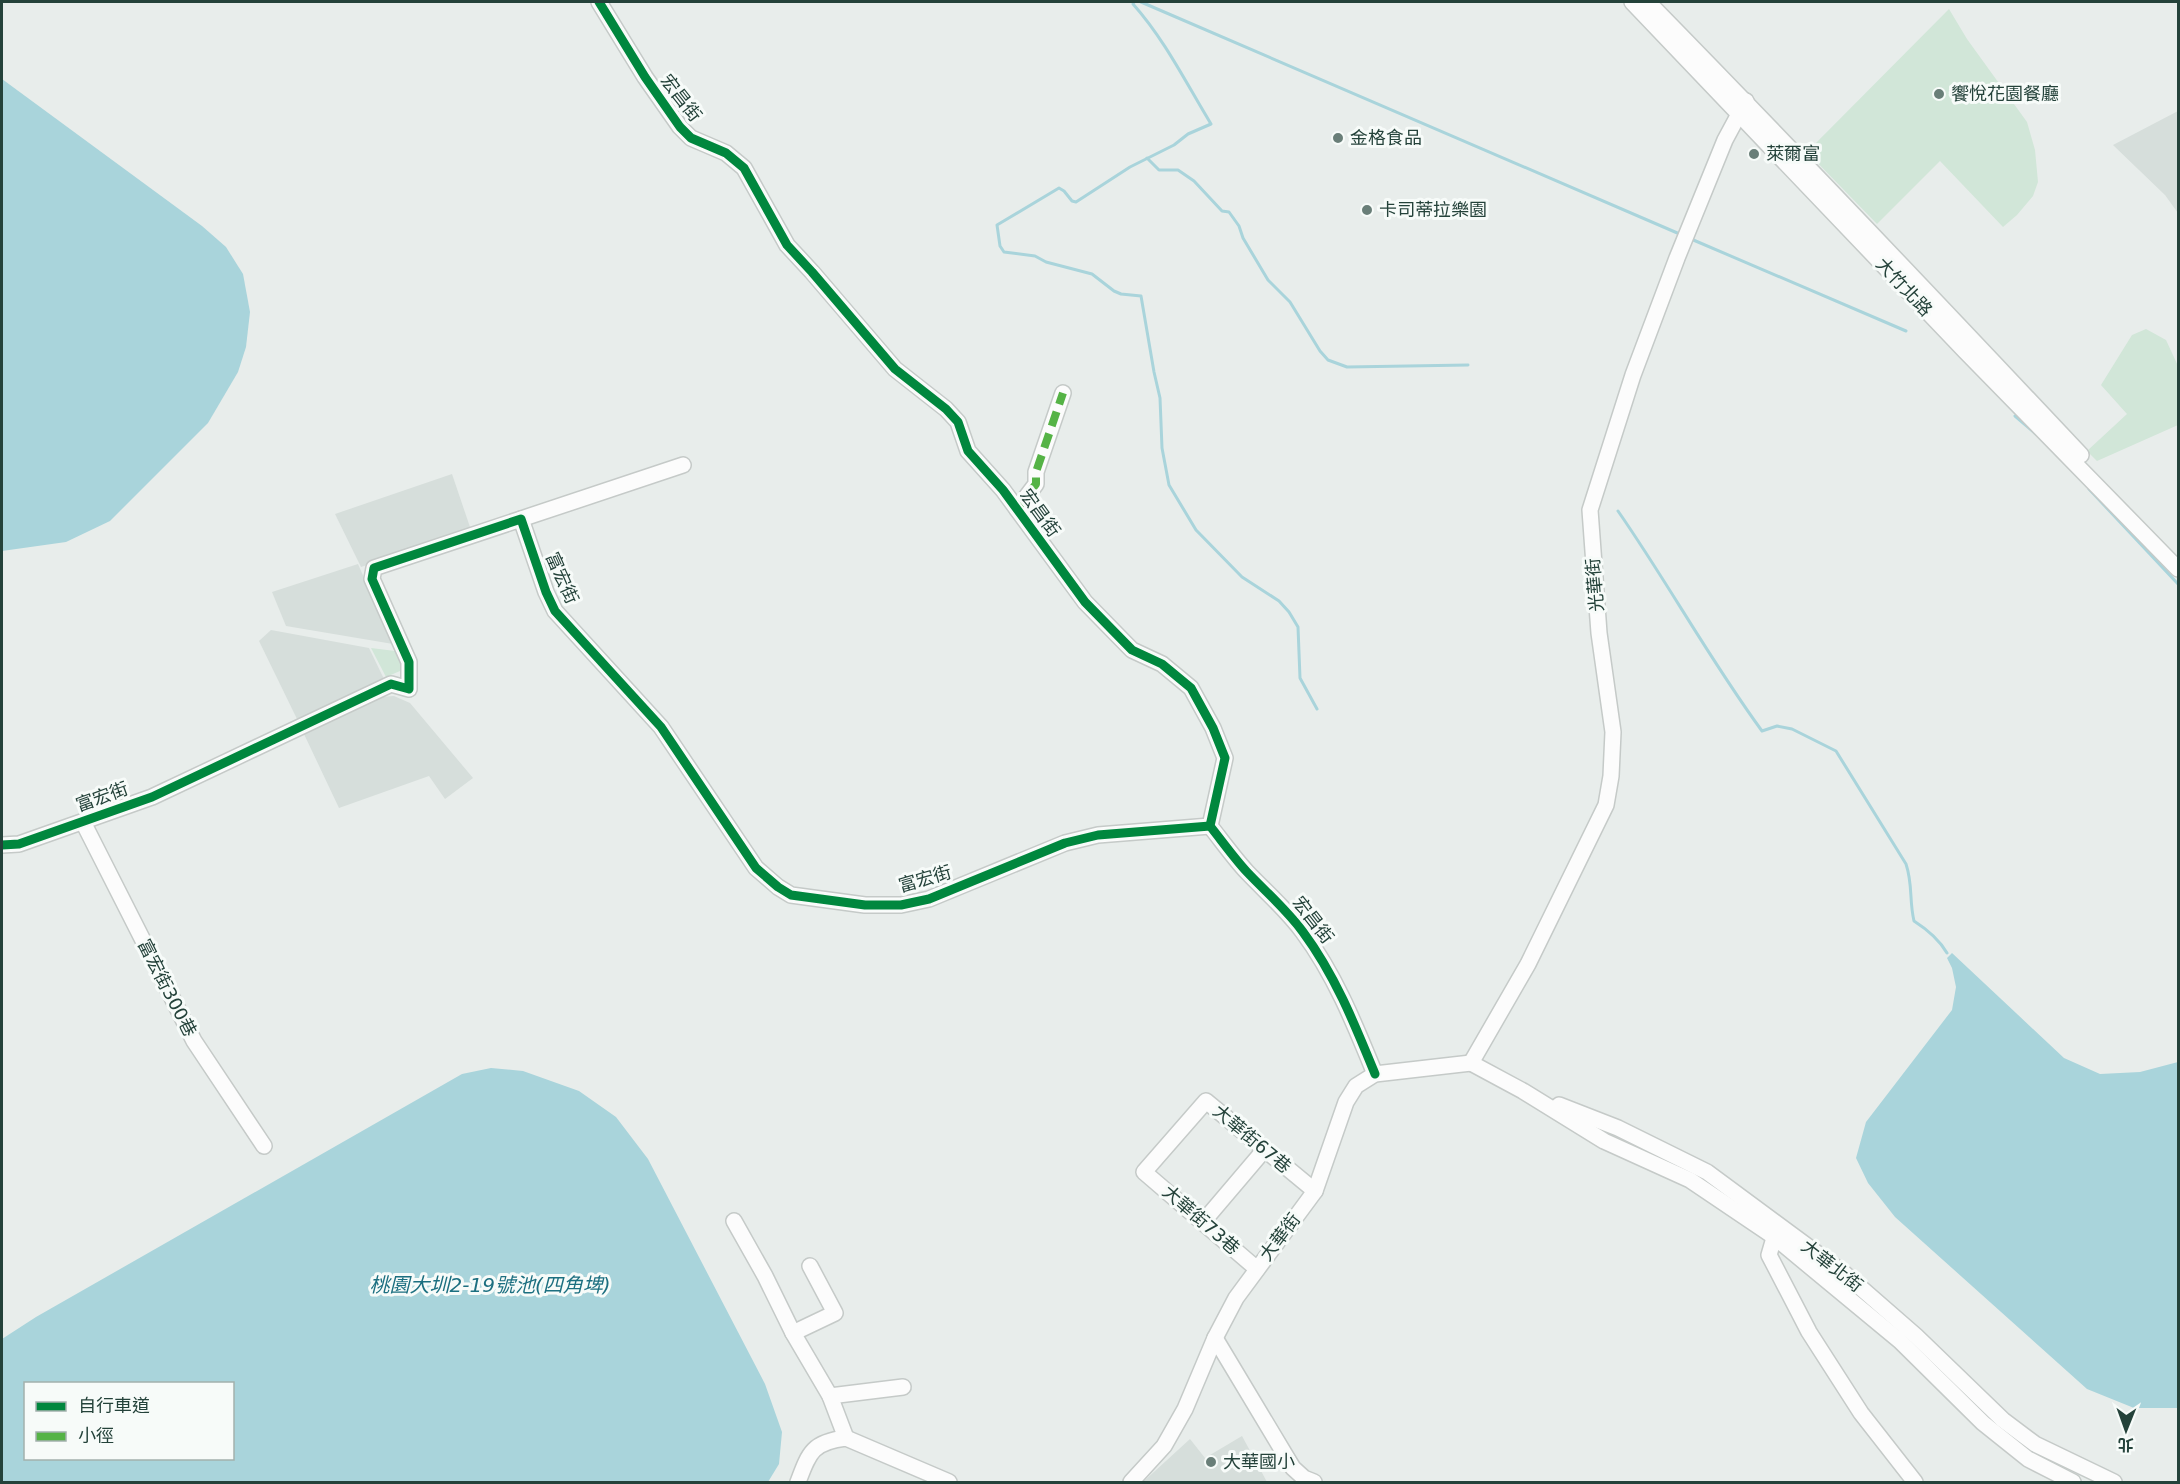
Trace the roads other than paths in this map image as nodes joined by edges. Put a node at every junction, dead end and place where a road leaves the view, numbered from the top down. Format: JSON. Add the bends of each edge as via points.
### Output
{"nodes":[{"id":1,"x":599,"y":2,"type":"edge"},
{"id":2,"x":1632,"y":2,"type":"edge"},
{"id":3,"x":1648,"y":2,"type":"edge"},
{"id":4,"x":1742,"y":107,"type":"junction"},
{"id":5,"x":1063,"y":393,"type":"dead end"},
{"id":6,"x":683,"y":465,"type":"dead end"},
{"id":7,"x":1017,"y":509,"type":"junction"},
{"id":8,"x":521,"y":519,"type":"junction"},
{"id":9,"x":2178,"y":556,"type":"edge"},
{"id":10,"x":2178,"y":569,"type":"edge"},
{"id":11,"x":82,"y":822,"type":"junction"},
{"id":12,"x":1210,"y":826,"type":"junction"},
{"id":13,"x":2,"y":844,"type":"edge"},
{"id":14,"x":1471,"y":1064,"type":"junction"},
{"id":15,"x":1376,"y":1074,"type":"junction"},
{"id":16,"x":264,"y":1146,"type":"dead end"},
{"id":17,"x":1265,"y":1149,"type":"junction"},
{"id":18,"x":1144,"y":1172,"type":"joint"},
{"id":19,"x":1315,"y":1191,"type":"junction"},
{"id":20,"x":734,"y":1221,"type":"dead end"},
{"id":21,"x":1203,"y":1222,"type":"junction"},
{"id":22,"x":1776,"y":1231,"type":"junction"},
{"id":23,"x":810,"y":1266,"type":"dead end"},
{"id":24,"x":1257,"y":1269,"type":"junction"},
{"id":25,"x":793,"y":1333,"type":"junction"},
{"id":26,"x":1215,"y":1338,"type":"junction"},
{"id":27,"x":903,"y":1387,"type":"dead end"},
{"id":28,"x":830,"y":1396,"type":"junction"},
{"id":29,"x":846,"y":1438,"type":"junction"},
{"id":30,"x":798,"y":1482,"type":"edge"},
{"id":31,"x":949,"y":1482,"type":"edge"},
{"id":32,"x":1131,"y":1482,"type":"edge"},
{"id":33,"x":1314,"y":1482,"type":"edge"},
{"id":34,"x":1915,"y":1482,"type":"edge"},
{"id":35,"x":2073,"y":1482,"type":"edge"},
{"id":36,"x":2114,"y":1482,"type":"edge"}],
"edges":[{"from":1,"to":7,"type":"street","name":"宏昌街","via":[[680,127],[691,138],[726,153],[744,168],[787,245],[896,369],[958,422],[968,451]]},
{"from":2,"to":4,"type":"street","name":"大竹北路"},
{"from":3,"to":4,"type":"street","name":"大竹北路"},
{"from":4,"to":9,"type":"street","name":"大竹北路","via":[[1794,154]]},
{"from":4,"to":10,"type":"street","name":"大竹北路","via":[[2016,404]]},
{"from":4,"to":14,"type":"street","name":"光華街","via":[[1664,291],[1590,510],[1599,633],[1613,732],[1606,805],[1528,964]]},
{"from":5,"to":7,"type":"street","via":[[1036,472],[1036,484]]},
{"from":6,"to":8,"type":"street"},
{"from":7,"to":12,"type":"street","name":"宏昌街","via":[[1085,602],[1132,650],[1162,664],[1191,688],[1225,758]]},
{"from":8,"to":11,"type":"street","name":"富宏街","via":[[374,568],[372,579],[409,662],[409,689],[391,684],[152,797]]},
{"from":8,"to":12,"type":"street","name":"富宏街","via":[[555,610],[661,727],[756,868],[791,895],[865,905],[901,905],[929,899],[1065,843],[1098,836]]},
{"from":11,"to":13,"type":"street","name":"富宏街","via":[[19,844]]},
{"from":11,"to":16,"type":"street","name":"富宏街300巷","via":[[194,1041]]},
{"from":12,"to":15,"type":"street","name":"宏昌街","via":[[1321,958]]},
{"from":14,"to":15,"type":"street"},
{"from":14,"to":22,"type":"street","name":"大華北街","via":[[1604,1141],[1690,1180]]},
{"from":15,"to":19,"type":"street","name":"大華街","via":[[1356,1086],[1346,1102]]},
{"from":17,"to":18,"type":"street","name":"大華街67巷","via":[[1206,1101]]},
{"from":17,"to":19,"type":"street","name":"大華街67巷"},
{"from":17,"to":21,"type":"street"},
{"from":18,"to":21,"type":"street","name":"大華街73巷"},
{"from":19,"to":24,"type":"street","name":"大華街"},
{"from":20,"to":25,"type":"street"},
{"from":21,"to":24,"type":"street","name":"大華街73巷"},
{"from":22,"to":34,"type":"street","via":[[1769,1255],[1809,1332],[1861,1413]]},
{"from":22,"to":35,"type":"street","name":"大華北街","via":[[1900,1341],[1983,1424],[2028,1459]]},
{"from":22,"to":36,"type":"street","name":"大華北街","via":[[1845,1274],[2003,1420],[2035,1444]]},
{"from":23,"to":25,"type":"street","via":[[835,1313]]},
{"from":24,"to":26,"type":"street","name":"大華街"},
{"from":25,"to":28,"type":"street"},
{"from":26,"to":32,"type":"street","name":"大華街","via":[[1185,1409],[1164,1446]]},
{"from":26,"to":33,"type":"street","via":[[1293,1467]]},
{"from":27,"to":28,"type":"street"},
{"from":28,"to":29,"type":"street"},
{"from":29,"to":30,"type":"street","via":[[828,1440],[809,1454]]},
{"from":29,"to":31,"type":"street"}]}
